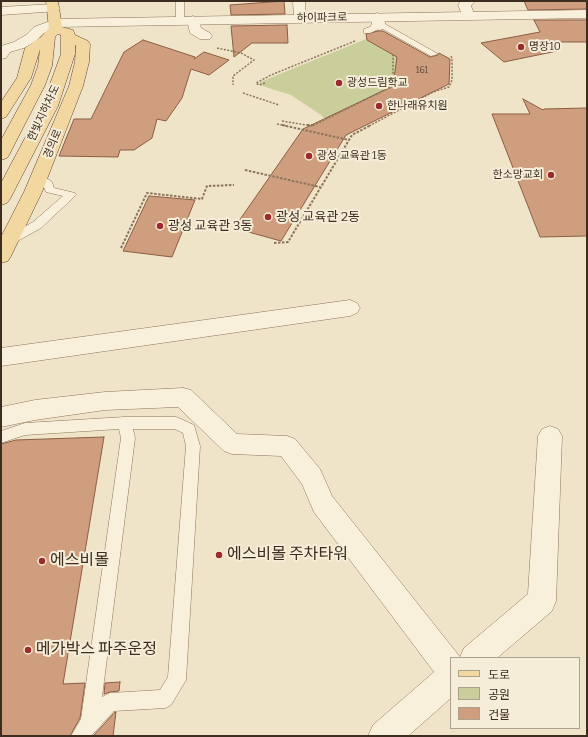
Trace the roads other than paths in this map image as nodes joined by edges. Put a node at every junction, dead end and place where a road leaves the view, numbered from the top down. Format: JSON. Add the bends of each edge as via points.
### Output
{"nodes":[{"id":1,"x":180,"y":1,"type":"edge"},
{"id":2,"x":299,"y":1,"type":"edge"},
{"id":3,"x":469,"y":1,"type":"edge"},
{"id":4,"x":53,"y":4,"type":"edge"},
{"id":5,"x":1,"y":11,"type":"edge"},
{"id":6,"x":587,"y":14,"type":"edge"},
{"id":7,"x":468,"y":16,"type":"junction"},
{"id":8,"x":300,"y":18,"type":"junction"},
{"id":9,"x":186,"y":21,"type":"junction"},
{"id":10,"x":374,"y":25,"type":"junction"},
{"id":11,"x":57,"y":32,"type":"junction"},
{"id":12,"x":209,"y":41,"type":"road end"},
{"id":13,"x":434,"y":54,"type":"road end"},
{"id":14,"x":1,"y":55,"type":"edge"},
{"id":15,"x":1,"y":114,"type":"edge"},
{"id":16,"x":1,"y":155,"type":"edge"},
{"id":17,"x":40,"y":176,"type":"junction"},
{"id":18,"x":1,"y":199,"type":"edge"},
{"id":19,"x":4,"y":249,"type":"edge"},
{"id":20,"x":350,"y":308,"type":"dead end"},
{"id":21,"x":1,"y":357,"type":"edge"},
{"id":22,"x":1,"y":417,"type":"edge"},
{"id":23,"x":125,"y":423,"type":"junction"},
{"id":24,"x":1,"y":436,"type":"edge"},
{"id":25,"x":550,"y":436,"type":"dead end"},
{"id":26,"x":475,"y":657,"type":"edge"},
{"id":27,"x":450,"y":669,"type":"edge"},
{"id":28,"x":450,"y":679,"type":"edge"},
{"id":29,"x":85,"y":729,"type":"edge"},
{"id":30,"x":384,"y":736,"type":"edge"}],
"edges":[{"from":1,"to":9,"type":"lane"},
{"from":2,"to":8,"type":"street"},
{"from":3,"to":7,"type":"street","via":[[464,5]]},
{"from":4,"to":5,"type":"street"},
{"from":4,"to":11,"type":"main road"},
{"from":6,"to":7,"type":"street","name":"하이파크로"},
{"from":7,"to":10,"type":"street","name":"하이파크로"},
{"from":8,"to":9,"type":"street","name":"하이파크로"},
{"from":8,"to":10,"type":"street","name":"하이파크로"},
{"from":9,"to":11,"type":"street","name":"하이파크로"},
{"from":9,"to":12,"type":"street"},
{"from":10,"to":13,"type":"lane","via":[[382,26]]},
{"from":11,"to":14,"type":"street","via":[[39,30],[31,38],[4,49]]},
{"from":11,"to":15,"type":"main road","via":[[32,48],[24,78]]},
{"from":11,"to":16,"type":"main road","via":[[38,85]]},
{"from":11,"to":17,"type":"main road","name":"경의로","via":[[83,44],[82,62],[60,129]]},
{"from":11,"to":18,"type":"main road","name":"한빛지하차도","via":[[66,64],[50,106]]},
{"from":17,"to":19,"type":"main road","name":"경의로"},
{"from":17,"to":19,"type":"lane","via":[[50,190],[71,195],[37,225]]},
{"from":20,"to":21,"type":"street"},
{"from":22,"to":27,"type":"street","via":[[105,401],[183,397],[232,444],[287,446],[311,477],[322,504]]},
{"from":23,"to":24,"type":"lane","via":[[25,429]]},
{"from":23,"to":29,"type":"lane","via":[[128,438]]},
{"from":23,"to":29,"type":"lane","via":[[176,423],[189,429],[193,446],[177,680],[165,699],[110,702]]},
{"from":25,"to":26,"type":"street","via":[[542,601]]},
{"from":28,"to":30,"type":"street"}]}
